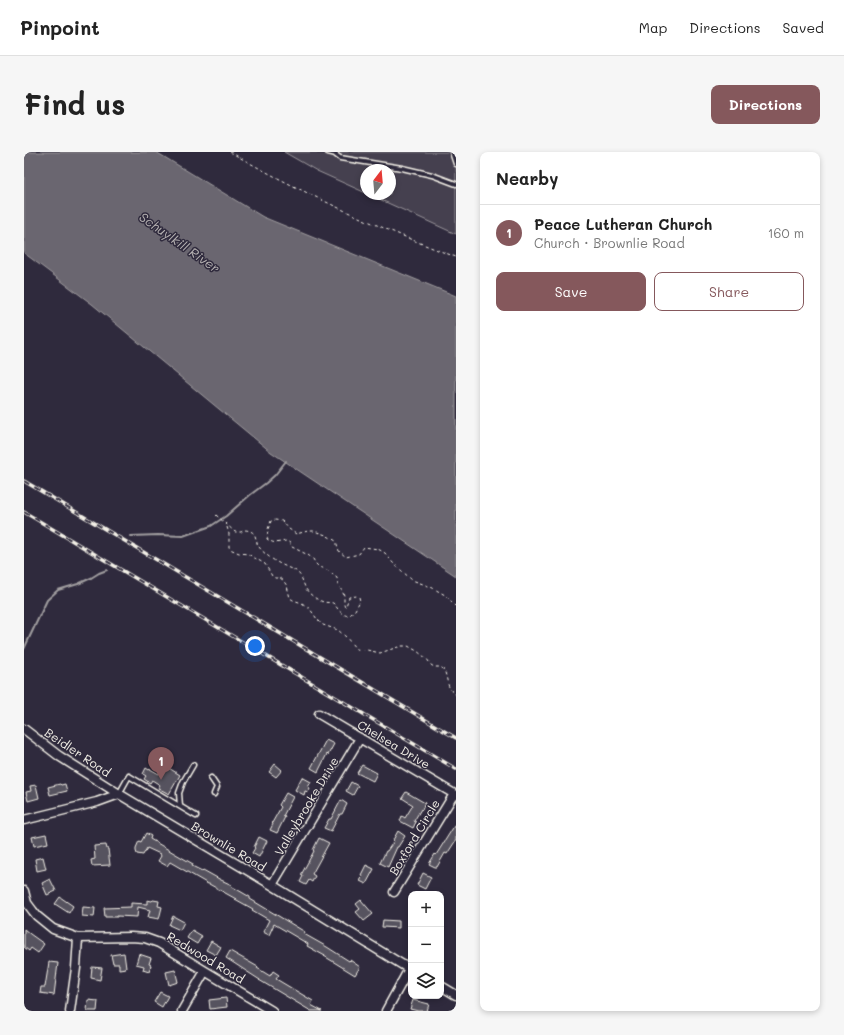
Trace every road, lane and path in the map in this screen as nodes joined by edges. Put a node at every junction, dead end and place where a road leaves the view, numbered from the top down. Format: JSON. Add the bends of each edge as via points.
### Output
{"nodes":[{"id":1,"x":230,"y":152,"type":"edge"},
{"id":2,"x":328,"y":152,"type":"edge"},
{"id":3,"x":452,"y":152,"type":"edge"},
{"id":4,"x":335,"y":153,"type":"edge"},
{"id":5,"x":456,"y":164,"type":"edge"},
{"id":6,"x":456,"y":184,"type":"edge"},
{"id":7,"x":456,"y":257,"type":"edge"},
{"id":8,"x":216,"y":515,"type":"dead end"},
{"id":9,"x":227,"y":526,"type":"junction"},
{"id":10,"x":456,"y":606,"type":"edge"},
{"id":11,"x":456,"y":695,"type":"edge"},
{"id":12,"x":319,"y":714,"type":"dead end"},
{"id":13,"x":24,"y":729,"type":"edge"},
{"id":14,"x":360,"y":738,"type":"junction"},
{"id":15,"x":193,"y":765,"type":"dead end"},
{"id":16,"x":210,"y":778,"type":"dead end"},
{"id":17,"x":119,"y":794,"type":"junction"},
{"id":18,"x":214,"y":794,"type":"dead end"},
{"id":19,"x":455,"y":795,"type":"edge"},
{"id":20,"x":180,"y":806,"type":"junction"},
{"id":21,"x":196,"y":816,"type":"dead end"},
{"id":22,"x":24,"y":820,"type":"edge"},
{"id":23,"x":272,"y":885,"type":"junction"},
{"id":24,"x":24,"y":892,"type":"edge"},
{"id":25,"x":394,"y":892,"type":"dead end"},
{"id":26,"x":78,"y":938,"type":"junction"},
{"id":27,"x":408,"y":968,"type":"edge"},
{"id":28,"x":205,"y":971,"type":"junction"},
{"id":29,"x":408,"y":972,"type":"edge"},
{"id":30,"x":444,"y":988,"type":"edge"},
{"id":31,"x":456,"y":995,"type":"edge"},
{"id":32,"x":70,"y":1011,"type":"edge"},
{"id":33,"x":182,"y":1011,"type":"edge"},
{"id":34,"x":272,"y":1011,"type":"edge"},
{"id":35,"x":386,"y":1011,"type":"edge"}],
"edges":[{"from":1,"to":7,"type":"path","via":[[356,216]]},
{"from":2,"to":4,"type":"lane"},
{"from":3,"to":5,"type":"lane"},
{"from":4,"to":6,"type":"lane","via":[[340,158],[402,168]]},
{"from":8,"to":9,"type":"path"},
{"from":9,"to":10,"type":"path","via":[[235,532],[245,530],[255,534],[258,546],[273,559],[295,570],[312,596],[325,603],[333,603],[344,615],[355,610],[360,601],[359,597],[350,597],[345,606],[344,595],[337,578],[319,567],[308,555],[292,547],[289,542],[274,543],[267,539],[271,521],[282,521],[296,534],[314,531],[326,535],[336,541],[346,557],[359,554],[364,547],[378,549],[412,580],[445,595]]},
{"from":9,"to":11,"type":"path","via":[[230,549],[248,554],[265,564],[272,576],[284,580],[290,598],[310,609],[323,625],[338,630],[356,649],[380,652],[408,646],[427,659],[430,665],[444,670],[448,686]]},
{"from":12,"to":14,"type":"street","name":"Chelsea Drive"},
{"from":13,"to":17,"type":"street","name":"Beidler Road","via":[[59,756]]},
{"from":14,"to":19,"type":"street","name":"Chelsea Drive"},
{"from":14,"to":23,"type":"street","name":"Valleybrooke Drive"},
{"from":15,"to":20,"type":"lane","via":[[178,793]]},
{"from":16,"to":18,"type":"lane","via":[[217,787]]},
{"from":17,"to":20,"type":"lane","via":[[129,776]]},
{"from":17,"to":22,"type":"street"},
{"from":17,"to":23,"type":"street","name":"Brownlie Road"},
{"from":19,"to":25,"type":"street","name":"Boxford Circle"},
{"from":20,"to":21,"type":"lane"},
{"from":23,"to":27,"type":"street","name":"Brownlie Road"},
{"from":24,"to":26,"type":"street","name":"Redwood Road","via":[[27,903],[37,916],[53,929]]},
{"from":26,"to":28,"type":"street","name":"Redwood Road","via":[[145,938],[160,943]]},
{"from":26,"to":32,"type":"street"},
{"from":28,"to":33,"type":"street"},
{"from":28,"to":34,"type":"street","name":"Redwood Road"},
{"from":29,"to":35,"type":"street"},
{"from":30,"to":31,"type":"street"}]}
